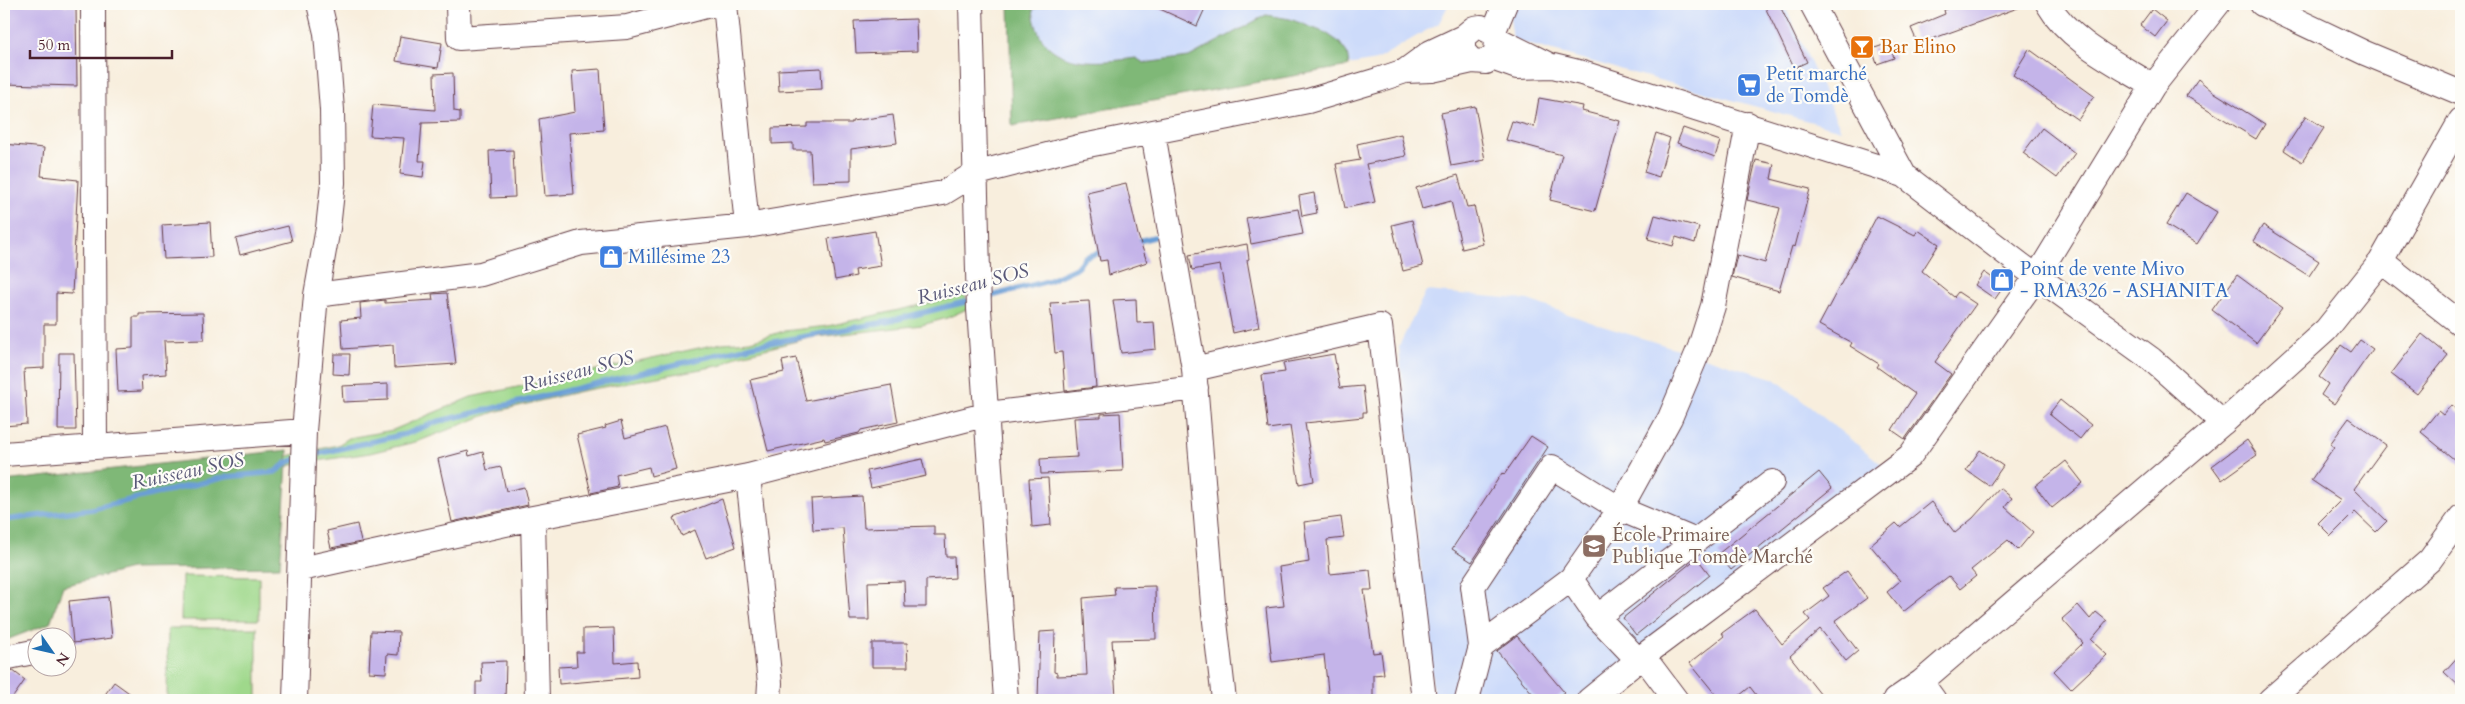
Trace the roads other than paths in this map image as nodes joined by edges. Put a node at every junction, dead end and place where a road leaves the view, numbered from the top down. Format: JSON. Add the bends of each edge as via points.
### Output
{"nodes":[{"id":1,"x":93,"y":4,"type":"edge"},
{"id":2,"x":318,"y":4,"type":"edge"},
{"id":3,"x":458,"y":4,"type":"edge"},
{"id":4,"x":714,"y":4,"type":"edge"},
{"id":5,"x":725,"y":4,"type":"edge"},
{"id":6,"x":970,"y":4,"type":"edge"},
{"id":7,"x":1490,"y":4,"type":"edge"},
{"id":8,"x":1505,"y":4,"type":"edge"},
{"id":9,"x":1812,"y":4,"type":"edge"},
{"id":10,"x":2048,"y":4,"type":"edge"},
{"id":11,"x":2218,"y":4,"type":"edge"},
{"id":12,"x":2262,"y":4,"type":"edge"},
{"id":13,"x":1482,"y":43,"type":"junction"},
{"id":14,"x":2152,"y":86,"type":"junction"},
{"id":15,"x":2461,"y":93,"type":"edge"},
{"id":16,"x":2461,"y":120,"type":"edge"},
{"id":17,"x":1748,"y":124,"type":"junction"},
{"id":18,"x":1154,"y":133,"type":"junction"},
{"id":19,"x":974,"y":174,"type":"junction"},
{"id":20,"x":1904,"y":175,"type":"junction"},
{"id":21,"x":746,"y":226,"type":"junction"},
{"id":22,"x":2381,"y":261,"type":"junction"},
{"id":23,"x":2037,"y":276,"type":"junction"},
{"id":24,"x":316,"y":295,"type":"junction"},
{"id":25,"x":2461,"y":324,"type":"edge"},
{"id":26,"x":1195,"y":378,"type":"junction"},
{"id":27,"x":988,"y":414,"type":"junction"},
{"id":28,"x":2223,"y":423,"type":"junction"},
{"id":29,"x":95,"y":447,"type":"junction"},
{"id":30,"x":304,"y":449,"type":"junction"},
{"id":31,"x":4,"y":454,"type":"edge"},
{"id":32,"x":748,"y":476,"type":"junction"},
{"id":33,"x":1772,"y":482,"type":"dead end"},
{"id":34,"x":1620,"y":509,"type":"junction"},
{"id":35,"x":2461,"y":517,"type":"edge"},
{"id":36,"x":533,"y":518,"type":"junction"},
{"id":37,"x":1696,"y":540,"type":"junction"},
{"id":38,"x":301,"y":569,"type":"junction"},
{"id":39,"x":1571,"y":579,"type":"junction"},
{"id":40,"x":1597,"y":617,"type":"junction"},
{"id":41,"x":1481,"y":646,"type":"junction"},
{"id":42,"x":28,"y":653,"type":"edge"},
{"id":43,"x":4,"y":658,"type":"edge"},
{"id":44,"x":1640,"y":658,"type":"junction"},
{"id":45,"x":1928,"y":691,"type":"edge"},
{"id":46,"x":296,"y":700,"type":"edge"},
{"id":47,"x":537,"y":700,"type":"edge"},
{"id":48,"x":770,"y":700,"type":"edge"},
{"id":49,"x":1006,"y":700,"type":"edge"},
{"id":50,"x":1224,"y":700,"type":"edge"},
{"id":51,"x":1424,"y":700,"type":"edge"},
{"id":52,"x":1467,"y":700,"type":"edge"},
{"id":53,"x":1589,"y":700,"type":"edge"},
{"id":54,"x":1676,"y":700,"type":"edge"},
{"id":55,"x":1895,"y":700,"type":"edge"},
{"id":56,"x":2270,"y":700,"type":"edge"}],
"edges":[{"from":1,"to":29,"type":"street"},
{"from":2,"to":24,"type":"street","via":[[326,33],[332,100],[333,183]]},
{"from":3,"to":4,"type":"street","via":[[459,38],[627,27]]},
{"from":5,"to":21,"type":"street"},
{"from":6,"to":19,"type":"street"},
{"from":7,"to":13,"type":"street"},
{"from":8,"to":13,"type":"street"},
{"from":9,"to":20,"type":"street"},
{"from":10,"to":14,"type":"street","via":[[2056,18],[2078,39]]},
{"from":11,"to":14,"type":"street"},
{"from":12,"to":15,"type":"street","via":[[2365,53]]},
{"from":13,"to":17,"type":"street","via":[[1517,67],[1553,66],[1582,73]]},
{"from":13,"to":18,"type":"street","via":[[1431,52],[1405,71],[1308,101]]},
{"from":14,"to":23,"type":"street"},
{"from":16,"to":22,"type":"street"},
{"from":17,"to":20,"type":"street"},
{"from":17,"to":34,"type":"street","via":[[1713,306],[1700,347],[1670,418]]},
{"from":18,"to":19,"type":"street","via":[[1078,147]]},
{"from":18,"to":26,"type":"street"},
{"from":19,"to":21,"type":"street","via":[[943,193]]},
{"from":19,"to":27,"type":"street","via":[[979,309]]},
{"from":20,"to":23,"type":"street"},
{"from":21,"to":24,"type":"street","via":[[581,243],[481,274]]},
{"from":22,"to":25,"type":"street"},
{"from":22,"to":28,"type":"street","via":[[2326,330]]},
{"from":23,"to":28,"type":"street","via":[[2152,359]]},
{"from":23,"to":44,"type":"street","via":[[1910,456]]},
{"from":24,"to":30,"type":"street"},
{"from":26,"to":27,"type":"street"},
{"from":26,"to":50,"type":"street"},
{"from":26,"to":51,"type":"street","via":[[1380,326]]},
{"from":27,"to":32,"type":"street"},
{"from":27,"to":49,"type":"street"},
{"from":28,"to":45,"type":"street"},
{"from":29,"to":30,"type":"street"},
{"from":29,"to":31,"type":"street"},
{"from":30,"to":38,"type":"street"},
{"from":32,"to":36,"type":"street"},
{"from":32,"to":48,"type":"street"},
{"from":33,"to":37,"type":"street"},
{"from":34,"to":37,"type":"street"},
{"from":34,"to":39,"type":"street"},
{"from":34,"to":41,"type":"street","via":[[1552,467],[1473,586]]},
{"from":35,"to":56,"type":"street","via":[[2430,560]]},
{"from":36,"to":38,"type":"street"},
{"from":36,"to":47,"type":"street"},
{"from":37,"to":40,"type":"street"},
{"from":38,"to":46,"type":"street"},
{"from":39,"to":40,"type":"street"},
{"from":39,"to":41,"type":"street"},
{"from":40,"to":44,"type":"street"},
{"from":41,"to":52,"type":"street"},
{"from":42,"to":43,"type":"street"},
{"from":44,"to":53,"type":"street"},
{"from":44,"to":54,"type":"street"},
{"from":45,"to":55,"type":"street"}]}
